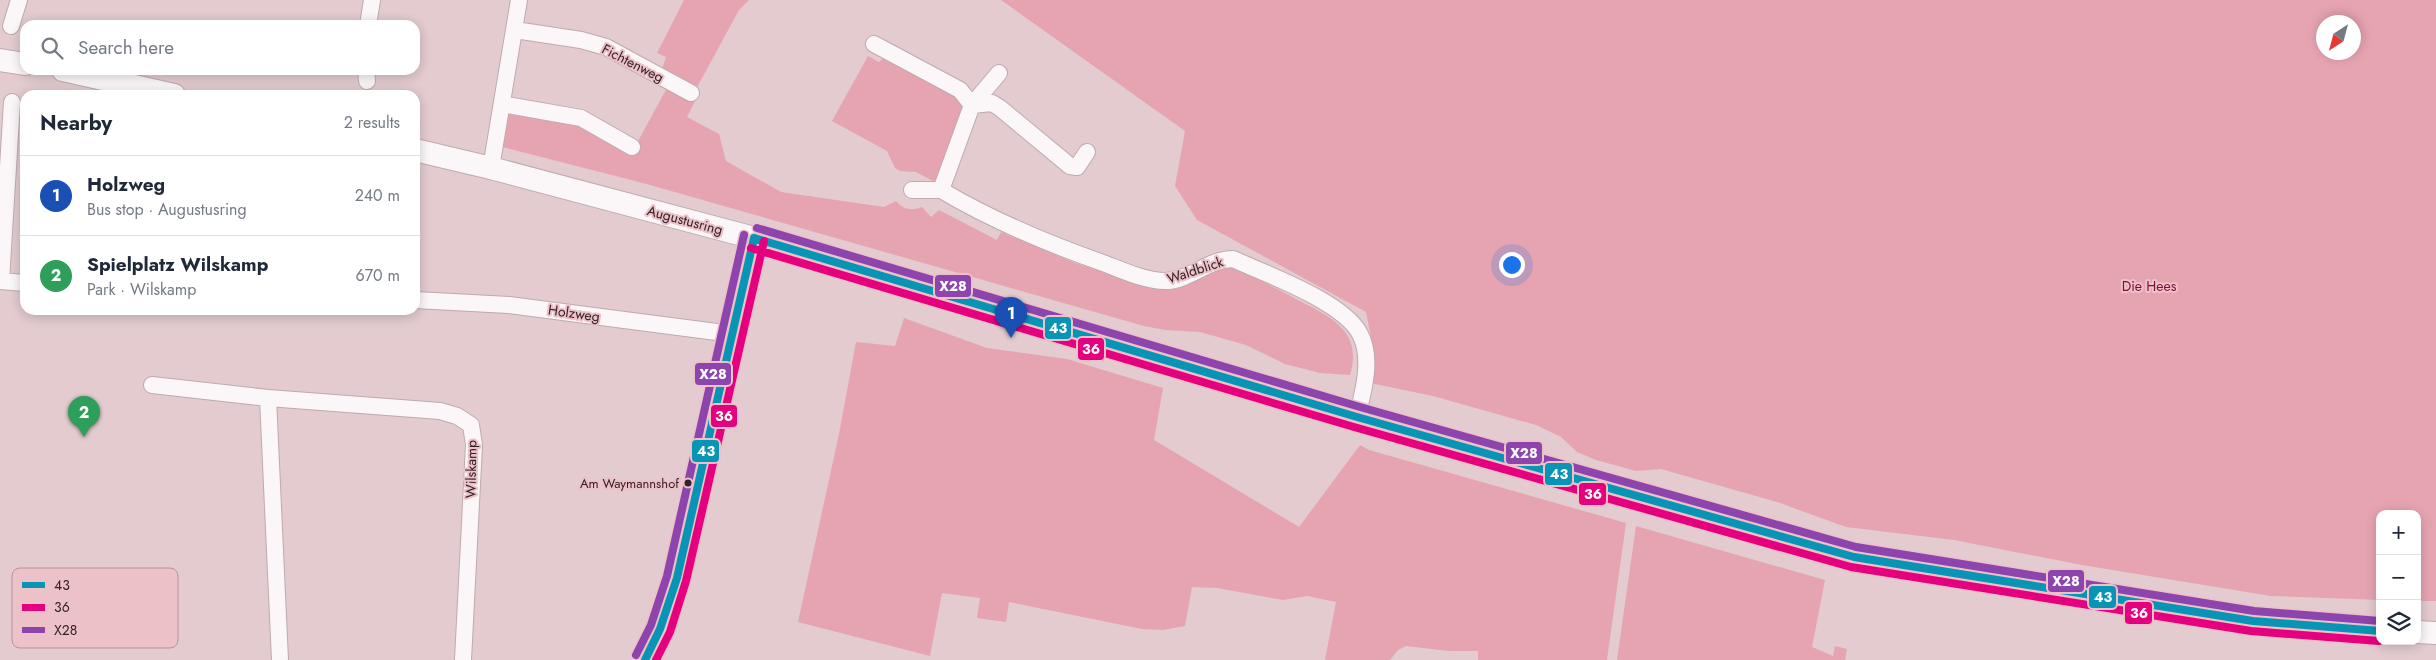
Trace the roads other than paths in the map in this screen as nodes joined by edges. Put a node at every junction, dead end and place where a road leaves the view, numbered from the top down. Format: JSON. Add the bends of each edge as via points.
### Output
{"nodes":[{"id":1,"x":19,"y":0,"type":"edge"},
{"id":2,"x":372,"y":0,"type":"edge"},
{"id":3,"x":519,"y":0,"type":"edge"},
{"id":4,"x":369,"y":20,"type":"edge"},
{"id":5,"x":11,"y":26,"type":"dead end"},
{"id":6,"x":515,"y":30,"type":"junction"},
{"id":7,"x":874,"y":44,"type":"dead end"},
{"id":8,"x":0,"y":60,"type":"edge"},
{"id":9,"x":20,"y":63,"type":"edge"},
{"id":10,"x":999,"y":73,"type":"dead end"},
{"id":11,"x":85,"y":75,"type":"edge"},
{"id":12,"x":152,"y":90,"type":"edge"},
{"id":13,"x":691,"y":93,"type":"dead end"},
{"id":14,"x":12,"y":102,"type":"dead end"},
{"id":15,"x":502,"y":104,"type":"junction"},
{"id":16,"x":972,"y":105,"type":"junction"},
{"id":17,"x":632,"y":147,"type":"dead end"},
{"id":18,"x":420,"y":151,"type":"edge"},
{"id":19,"x":1087,"y":152,"type":"dead end"},
{"id":20,"x":491,"y":168,"type":"junction"},
{"id":21,"x":912,"y":190,"type":"dead end"},
{"id":22,"x":941,"y":190,"type":"junction"},
{"id":23,"x":754,"y":238,"type":"junction"},
{"id":24,"x":0,"y":282,"type":"edge"},
{"id":25,"x":20,"y":282,"type":"edge"},
{"id":26,"x":420,"y":300,"type":"edge"},
{"id":27,"x":732,"y":334,"type":"junction"},
{"id":28,"x":152,"y":385,"type":"dead end"},
{"id":29,"x":268,"y":398,"type":"junction"},
{"id":30,"x":1357,"y":417,"type":"junction"},
{"id":31,"x":2376,"y":631,"type":"edge"},
{"id":32,"x":2421,"y":632,"type":"edge"},
{"id":33,"x":2436,"y":633,"type":"edge"},
{"id":34,"x":280,"y":660,"type":"edge"},
{"id":35,"x":463,"y":660,"type":"edge"},
{"id":36,"x":645,"y":660,"type":"edge"}],
"edges":[{"from":1,"to":5,"type":"street"},
{"from":2,"to":4,"type":"street"},
{"from":3,"to":6,"type":"street"},
{"from":6,"to":13,"type":"street","name":"Fichtenweg","via":[[606,47]]},
{"from":6,"to":15,"type":"street"},
{"from":7,"to":16,"type":"street","via":[[960,90]]},
{"from":8,"to":9,"type":"main road"},
{"from":10,"to":16,"type":"street"},
{"from":11,"to":12,"type":"main road"},
{"from":14,"to":24,"type":"street"},
{"from":15,"to":17,"type":"street","via":[[581,118]]},
{"from":15,"to":20,"type":"street"},
{"from":16,"to":19,"type":"street","via":[[992,103],[1070,166],[1077,167]]},
{"from":16,"to":22,"type":"street"},
{"from":18,"to":20,"type":"main road","name":"Augustusring"},
{"from":20,"to":23,"type":"main road","name":"Augustusring"},
{"from":21,"to":22,"type":"street"},
{"from":22,"to":30,"type":"street","name":"Waldblick","via":[[1036,239],[1137,275],[1166,281],[1191,274],[1219,259],[1233,259],[1341,311],[1360,334],[1366,356]]},
{"from":23,"to":27,"type":"street"},
{"from":23,"to":30,"type":"main road","name":"Augustusring"},
{"from":24,"to":25,"type":"street"},
{"from":26,"to":27,"type":"street","name":"Holzweg","via":[[509,305]]},
{"from":27,"to":36,"type":"street","via":[[677,574],[654,645]]},
{"from":28,"to":29,"type":"street","name":"Wilskamp"},
{"from":29,"to":34,"type":"street"},
{"from":29,"to":35,"type":"street","name":"Wilskamp","via":[[440,411],[471,425],[474,445]]},
{"from":30,"to":31,"type":"main road","name":"Augustusring","via":[[1854,557],[2253,621]]},
{"from":32,"to":33,"type":"main road"}]}
